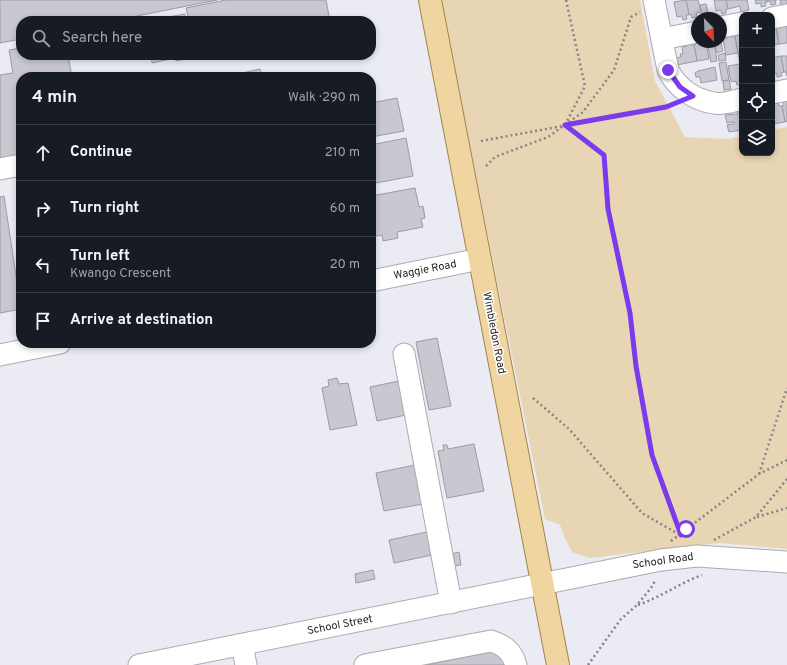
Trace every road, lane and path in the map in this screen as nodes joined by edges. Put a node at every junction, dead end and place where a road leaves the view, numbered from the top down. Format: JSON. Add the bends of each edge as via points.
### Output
{"nodes":[{"id":1,"x":430,"y":0,"type":"edge"},
{"id":2,"x":566,"y":0,"type":"edge"},
{"id":3,"x":654,"y":2,"type":"edge"},
{"id":4,"x":787,"y":15,"type":"edge"},
{"id":5,"x":775,"y":17,"type":"edge"},
{"id":6,"x":739,"y":24,"type":"edge"},
{"id":7,"x":727,"y":26,"type":"edge"},
{"id":8,"x":691,"y":33,"type":"edge"},
{"id":9,"x":662,"y":39,"type":"junction"},
{"id":10,"x":787,"y":90,"type":"edge"},
{"id":11,"x":775,"y":92,"type":"edge"},
{"id":12,"x":693,"y":96,"type":"junction"},
{"id":13,"x":739,"y":100,"type":"edge"},
{"id":14,"x":565,"y":125,"type":"junction"},
{"id":15,"x":481,"y":140,"type":"dead end"},
{"id":16,"x":16,"y":166,"type":"edge"},
{"id":17,"x":486,"y":166,"type":"dead end"},
{"id":18,"x":0,"y":169,"type":"edge"},
{"id":19,"x":480,"y":258,"type":"junction"},
{"id":20,"x":376,"y":279,"type":"edge"},
{"id":21,"x":35,"y":348,"type":"edge"},
{"id":22,"x":404,"y":354,"type":"dead end"},
{"id":23,"x":0,"y":355,"type":"edge"},
{"id":24,"x":787,"y":388,"type":"edge"},
{"id":25,"x":533,"y":398,"type":"dead end"},
{"id":26,"x":787,"y":460,"type":"edge"},
{"id":27,"x":759,"y":474,"type":"junction"},
{"id":28,"x":787,"y":479,"type":"edge"},
{"id":29,"x":787,"y":508,"type":"edge"},
{"id":30,"x":756,"y":517,"type":"junction"},
{"id":31,"x":681,"y":535,"type":"junction"},
{"id":32,"x":668,"y":544,"type":"dead end"},
{"id":33,"x":709,"y":544,"type":"dead end"},
{"id":34,"x":787,"y":562,"type":"edge"},
{"id":35,"x":708,"y":573,"type":"dead end"},
{"id":36,"x":658,"y":576,"type":"dead end"},
{"id":37,"x":542,"y":585,"type":"junction"},
{"id":38,"x":451,"y":603,"type":"junction"},
{"id":39,"x":637,"y":605,"type":"junction"},
{"id":40,"x":242,"y":645,"type":"junction"},
{"id":41,"x":198,"y":659,"type":"edge"},
{"id":42,"x":139,"y":665,"type":"edge"},
{"id":43,"x":246,"y":665,"type":"edge"},
{"id":44,"x":365,"y":665,"type":"edge"},
{"id":45,"x":516,"y":665,"type":"edge"},
{"id":46,"x":558,"y":665,"type":"edge"},
{"id":47,"x":588,"y":665,"type":"edge"}],
"edges":[{"from":1,"to":19,"type":"main road","name":"Wimbledon Road"},
{"from":2,"to":14,"type":"path","via":[[585,86]]},
{"from":3,"to":9,"type":"street"},
{"from":3,"to":14,"type":"path","via":[[631,17],[614,70],[583,112]]},
{"from":4,"to":5,"type":"street"},
{"from":6,"to":7,"type":"street"},
{"from":8,"to":9,"type":"street"},
{"from":9,"to":12,"type":"street","via":[[668,70],[673,80]]},
{"from":10,"to":11,"type":"street"},
{"from":12,"to":13,"type":"street","via":[[715,104]]},
{"from":12,"to":14,"type":"path","via":[[666,107]]},
{"from":14,"to":15,"type":"path"},
{"from":14,"to":17,"type":"path","via":[[548,137],[495,157]]},
{"from":14,"to":31,"type":"path","via":[[604,155],[608,209],[630,313],[636,366],[652,455]]},
{"from":16,"to":18,"type":"street"},
{"from":19,"to":20,"type":"street","name":"Waggie Road"},
{"from":19,"to":37,"type":"main road","name":"Wimbledon Road"},
{"from":21,"to":23,"type":"street"},
{"from":22,"to":38,"type":"street"},
{"from":24,"to":27,"type":"path"},
{"from":25,"to":31,"type":"path","via":[[569,429],[642,513]]},
{"from":26,"to":27,"type":"path"},
{"from":27,"to":31,"type":"path"},
{"from":28,"to":30,"type":"path"},
{"from":29,"to":30,"type":"path"},
{"from":30,"to":33,"type":"path"},
{"from":31,"to":32,"type":"path"},
{"from":34,"to":37,"type":"street","name":"School Road","via":[[718,556],[685,557]]},
{"from":35,"to":39,"type":"path","via":[[683,582]]},
{"from":36,"to":39,"type":"path"},
{"from":37,"to":38,"type":"street","name":"School Street"},
{"from":37,"to":46,"type":"main road","name":"Wimbledon Road"},
{"from":38,"to":40,"type":"street","name":"School Street"},
{"from":39,"to":47,"type":"path","via":[[621,619]]},
{"from":40,"to":41,"type":"street","name":"School Street"},
{"from":40,"to":43,"type":"street"},
{"from":41,"to":42,"type":"street","name":"School Street"},
{"from":44,"to":45,"type":"street","via":[[491,641],[504,645],[510,651]]}]}
